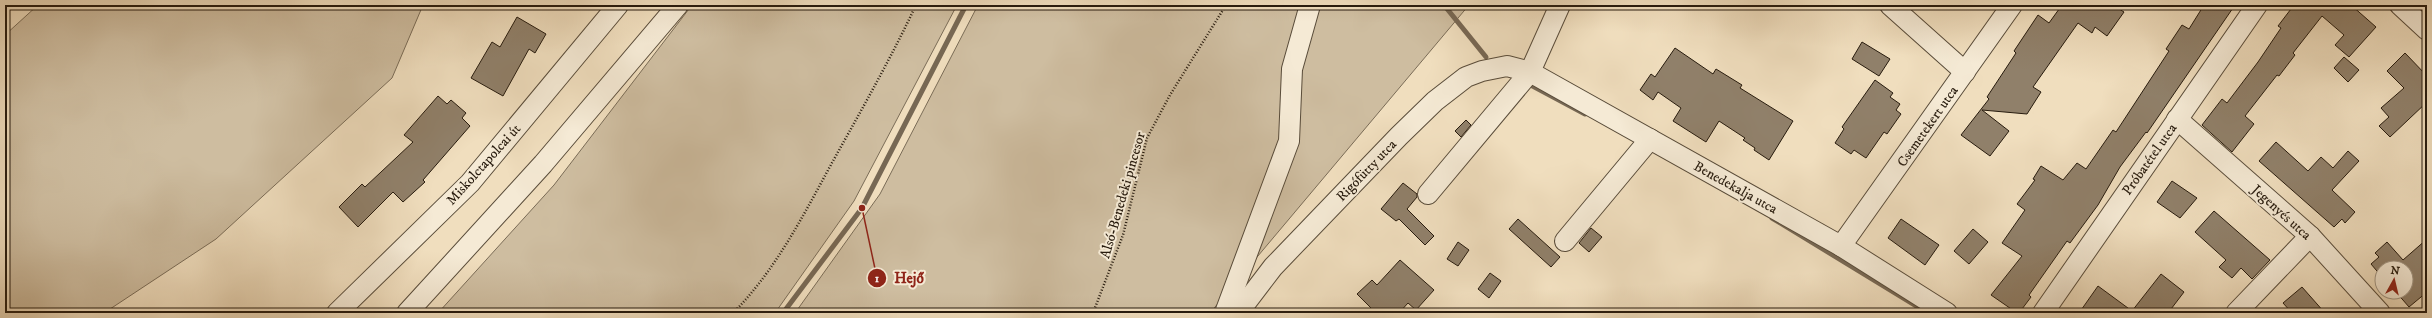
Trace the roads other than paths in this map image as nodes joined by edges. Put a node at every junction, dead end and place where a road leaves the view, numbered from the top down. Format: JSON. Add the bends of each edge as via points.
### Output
{"nodes":[{"id":1,"x":618,"y":5,"type":"edge"},
{"id":2,"x":678,"y":5,"type":"edge"},
{"id":3,"x":1310,"y":5,"type":"edge"},
{"id":4,"x":1560,"y":5,"type":"edge"},
{"id":5,"x":1890,"y":5,"type":"edge"},
{"id":6,"x":2012,"y":5,"type":"edge"},
{"id":7,"x":2257,"y":5,"type":"edge"},
{"id":8,"x":2400,"y":5,"type":"edge"},
{"id":9,"x":2427,"y":30,"type":"edge"},
{"id":10,"x":1965,"y":72,"type":"junction"},
{"id":11,"x":1523,"y":76,"type":"junction"},
{"id":12,"x":2176,"y":119,"type":"junction"},
{"id":13,"x":1644,"y":146,"type":"junction"},
{"id":14,"x":1428,"y":194,"type":"dead end"},
{"id":15,"x":2310,"y":236,"type":"junction"},
{"id":16,"x":1565,"y":240,"type":"dead end"},
{"id":17,"x":1842,"y":246,"type":"junction"},
{"id":18,"x":337,"y":313,"type":"edge"},
{"id":19,"x":407,"y":313,"type":"edge"},
{"id":20,"x":1225,"y":313,"type":"edge"},
{"id":21,"x":1238,"y":313,"type":"edge"},
{"id":22,"x":1947,"y":313,"type":"edge"},
{"id":23,"x":2043,"y":313,"type":"edge"},
{"id":24,"x":2236,"y":313,"type":"edge"},
{"id":25,"x":2380,"y":313,"type":"edge"}],
"edges":[{"from":1,"to":18,"type":"street","name":"Miskolctapolcai út","via":[[470,183]]},
{"from":2,"to":19,"type":"street","via":[[543,164]]},
{"from":3,"to":20,"type":"street","via":[[1292,69],[1289,141]]},
{"from":4,"to":11,"type":"street"},
{"from":5,"to":10,"type":"street"},
{"from":6,"to":10,"type":"street","name":"Csemetekert utca"},
{"from":7,"to":12,"type":"street","name":"Próbatétel utca"},
{"from":8,"to":9,"type":"street"},
{"from":10,"to":17,"type":"street","name":"Csemetekert utca"},
{"from":11,"to":13,"type":"street","name":"Benedekalja utca"},
{"from":11,"to":14,"type":"street"},
{"from":11,"to":21,"type":"street","name":"Rigófütty utca","via":[[1507,66],[1466,76],[1435,101],[1273,267]]},
{"from":12,"to":15,"type":"street","name":"Jegenyés utca"},
{"from":12,"to":23,"type":"street","name":"Próbatétel utca"},
{"from":13,"to":16,"type":"street"},
{"from":13,"to":17,"type":"street","name":"Benedekalja utca"},
{"from":15,"to":24,"type":"street"},
{"from":15,"to":25,"type":"street","name":"Jegenyés utca"},
{"from":17,"to":22,"type":"street","name":"Benedekalja utca"}]}
